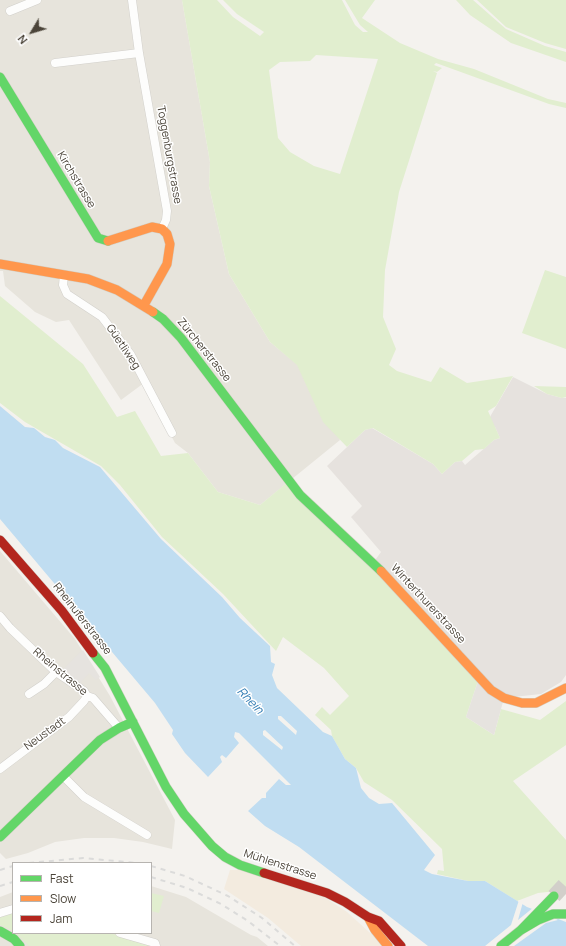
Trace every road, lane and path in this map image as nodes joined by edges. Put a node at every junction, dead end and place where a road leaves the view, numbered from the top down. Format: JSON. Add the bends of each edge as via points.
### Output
{"nodes":[{"id":1,"x":37,"y":0,"type":"edge"},
{"id":2,"x":132,"y":0,"type":"edge"},
{"id":3,"x":10,"y":11,"type":"dead end"},
{"id":4,"x":139,"y":53,"type":"junction"},
{"id":5,"x":55,"y":63,"type":"dead end"},
{"id":6,"x":0,"y":77,"type":"edge"},
{"id":7,"x":162,"y":229,"type":"junction"},
{"id":8,"x":0,"y":264,"type":"edge"},
{"id":9,"x":64,"y":275,"type":"junction"},
{"id":10,"x":144,"y":305,"type":"junction"},
{"id":11,"x":172,"y":433,"type":"dead end"},
{"id":12,"x":287,"y":479,"type":"joint"},
{"id":13,"x":0,"y":540,"type":"edge"},
{"id":14,"x":1,"y":621,"type":"edge"},
{"id":15,"x":56,"y":672,"type":"junction"},
{"id":16,"x":566,"y":688,"type":"edge"},
{"id":17,"x":29,"y":694,"type":"dead end"},
{"id":18,"x":87,"y":696,"type":"junction"},
{"id":19,"x":133,"y":722,"type":"junction"},
{"id":20,"x":119,"y":728,"type":"junction"},
{"id":21,"x":0,"y":769,"type":"edge"},
{"id":22,"x":63,"y":776,"type":"junction"},
{"id":23,"x":147,"y":835,"type":"dead end"},
{"id":24,"x":0,"y":837,"type":"edge"},
{"id":25,"x":552,"y":897,"type":"tunnel mouth"},
{"id":26,"x":12,"y":909,"type":"edge"},
{"id":27,"x":0,"y":913,"type":"edge"},
{"id":28,"x":562,"y":914,"type":"edge"},
{"id":29,"x":368,"y":917,"type":"junction"},
{"id":30,"x":521,"y":930,"type":"junction"},
{"id":31,"x":0,"y":931,"type":"edge"},
{"id":32,"x":124,"y":934,"type":"edge"},
{"id":33,"x":20,"y":946,"type":"edge"},
{"id":34,"x":156,"y":946,"type":"edge"},
{"id":35,"x":388,"y":946,"type":"edge"},
{"id":36,"x":401,"y":946,"type":"edge"},
{"id":37,"x":501,"y":946,"type":"edge"}],
"edges":[{"from":1,"to":3,"type":"street"},
{"from":2,"to":4,"type":"street","name":"Toggenburgstrasse"},
{"from":4,"to":5,"type":"street"},
{"from":4,"to":7,"type":"street","name":"Toggenburgstrasse","via":[[167,211]]},
{"from":6,"to":7,"type":"main road","name":"Kirchstrasse","via":[[98,238],[107,241],[146,229]]},
{"from":7,"to":10,"type":"main road","via":[[169,238],[167,264]]},
{"from":8,"to":9,"type":"main road","name":"Zürcherstrasse"},
{"from":9,"to":10,"type":"main road","name":"Zürcherstrasse","via":[[96,282]]},
{"from":9,"to":11,"type":"street","name":"Güetliweg","via":[[63,285],[67,294],[102,318],[131,355]]},
{"from":10,"to":12,"type":"main road","name":"Zürcherstrasse","via":[[181,338]]},
{"from":12,"to":16,"type":"main road","name":"Winterthurerstrasse","via":[[314,509],[392,581],[498,695],[515,702],[536,703],[555,696]]},
{"from":13,"to":19,"type":"main road","name":"Rheinuferstrasse","via":[[87,643],[108,673]]},
{"from":14,"to":15,"type":"street","name":"Rheinstrasse"},
{"from":15,"to":17,"type":"street"},
{"from":15,"to":18,"type":"street","name":"Rheinstrasse","via":[[84,691]]},
{"from":18,"to":20,"type":"street","name":"Rheinstrasse","via":[[93,698]]},
{"from":18,"to":21,"type":"street","name":"Neustadt","via":[[68,717]]},
{"from":19,"to":20,"type":"main road"},
{"from":19,"to":29,"type":"main road","name":"Mühlenstrasse","via":[[173,799],[219,853],[240,865],[326,893]]},
{"from":20,"to":22,"type":"main road","via":[[100,740]]},
{"from":22,"to":23,"type":"street","via":[[84,797]]},
{"from":22,"to":24,"type":"main road"},
{"from":25,"to":30,"type":"main road"},
{"from":26,"to":27,"type":"street"},
{"from":28,"to":30,"type":"main road","via":[[545,916]]},
{"from":29,"to":35,"type":"main road","name":"Mühlenstrasse"},
{"from":29,"to":36,"type":"main road","name":"Mühlenstrasse","via":[[379,921]]},
{"from":30,"to":37,"type":"main road"},
{"from":31,"to":33,"type":"main road"},
{"from":32,"to":34,"type":"street","via":[[155,943]]}]}
